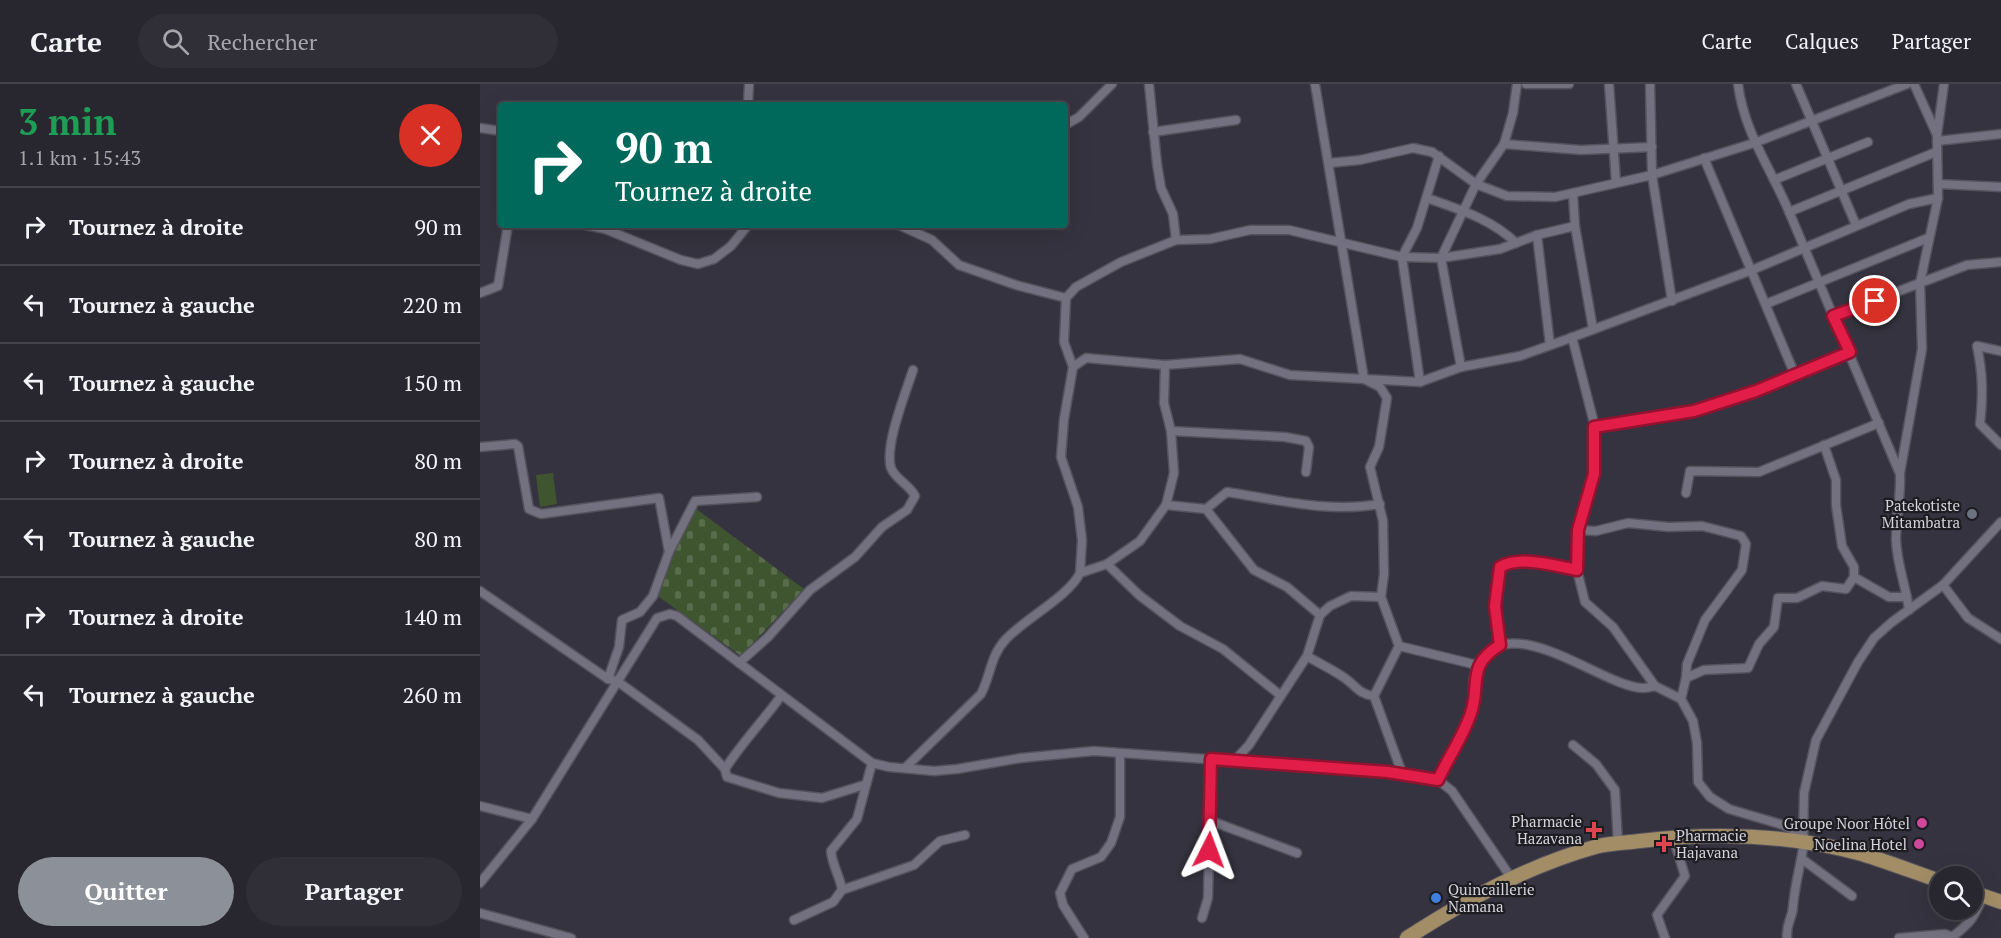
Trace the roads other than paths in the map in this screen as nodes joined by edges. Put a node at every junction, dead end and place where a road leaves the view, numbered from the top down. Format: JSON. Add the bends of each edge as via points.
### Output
{"nodes":[{"id":1,"x":749,"y":84,"type":"edge"},
{"id":2,"x":1112,"y":84,"type":"edge"},
{"id":3,"x":1149,"y":84,"type":"edge"},
{"id":4,"x":1315,"y":84,"type":"edge"},
{"id":5,"x":1517,"y":84,"type":"edge"},
{"id":6,"x":1526,"y":84,"type":"edge"},
{"id":7,"x":1569,"y":84,"type":"edge"},
{"id":8,"x":1609,"y":84,"type":"edge"},
{"id":9,"x":1650,"y":84,"type":"edge"},
{"id":10,"x":1738,"y":84,"type":"edge"},
{"id":11,"x":1796,"y":84,"type":"edge"},
{"id":12,"x":1907,"y":84,"type":"edge"},
{"id":13,"x":1914,"y":84,"type":"edge"},
{"id":14,"x":1944,"y":84,"type":"edge"},
{"id":15,"x":748,"y":102,"type":"edge"},
{"id":16,"x":1236,"y":120,"type":"dead end"},
{"id":17,"x":1812,"y":120,"type":"junction"},
{"id":18,"x":1068,"y":123,"type":"edge"},
{"id":19,"x":480,"y":128,"type":"edge"},
{"id":20,"x":498,"y":131,"type":"edge"},
{"id":21,"x":1153,"y":132,"type":"junction"},
{"id":22,"x":2001,"y":134,"type":"edge"},
{"id":23,"x":1937,"y":138,"type":"junction"},
{"id":24,"x":1868,"y":142,"type":"dead end"},
{"id":25,"x":1754,"y":143,"type":"junction"},
{"id":26,"x":1504,"y":144,"type":"junction"},
{"id":27,"x":1652,"y":147,"type":"junction"},
{"id":28,"x":1613,"y":148,"type":"junction"},
{"id":29,"x":1936,"y":152,"type":"junction"},
{"id":30,"x":1439,"y":156,"type":"junction"},
{"id":31,"x":1827,"y":156,"type":"junction"},
{"id":32,"x":1704,"y":158,"type":"junction"},
{"id":33,"x":1329,"y":162,"type":"junction"},
{"id":34,"x":1652,"y":175,"type":"junction"},
{"id":35,"x":1774,"y":180,"type":"junction"},
{"id":36,"x":1616,"y":182,"type":"junction"},
{"id":37,"x":1476,"y":184,"type":"junction"},
{"id":38,"x":1938,"y":184,"type":"junction"},
{"id":39,"x":2001,"y":186,"type":"edge"},
{"id":40,"x":1842,"y":190,"type":"junction"},
{"id":41,"x":1573,"y":194,"type":"junction"},
{"id":42,"x":1427,"y":198,"type":"junction"},
{"id":43,"x":1938,"y":198,"type":"junction"},
{"id":44,"x":1466,"y":212,"type":"junction"},
{"id":45,"x":1789,"y":212,"type":"junction"},
{"id":46,"x":1857,"y":225,"type":"junction"},
{"id":47,"x":1575,"y":226,"type":"junction"},
{"id":48,"x":508,"y":228,"type":"edge"},
{"id":49,"x":600,"y":228,"type":"edge"},
{"id":50,"x":746,"y":228,"type":"edge"},
{"id":51,"x":906,"y":228,"type":"edge"},
{"id":52,"x":1537,"y":235,"type":"junction"},
{"id":53,"x":1928,"y":238,"type":"junction"},
{"id":54,"x":1176,"y":240,"type":"junction"},
{"id":55,"x":1343,"y":242,"type":"junction"},
{"id":56,"x":1516,"y":243,"type":"junction"},
{"id":57,"x":1803,"y":247,"type":"junction"},
{"id":58,"x":1402,"y":257,"type":"junction"},
{"id":59,"x":1441,"y":258,"type":"junction"},
{"id":60,"x":2001,"y":262,"type":"edge"},
{"id":61,"x":1752,"y":270,"type":"junction"},
{"id":62,"x":1819,"y":282,"type":"junction"},
{"id":63,"x":1920,"y":283,"type":"junction"},
{"id":64,"x":480,"y":293,"type":"edge"},
{"id":65,"x":1066,"y":298,"type":"junction"},
{"id":66,"x":1672,"y":301,"type":"junction"},
{"id":67,"x":1766,"y":304,"type":"junction"},
{"id":68,"x":1833,"y":316,"type":"junction"},
{"id":69,"x":1593,"y":329,"type":"junction"},
{"id":70,"x":1572,"y":337,"type":"junction"},
{"id":71,"x":1550,"y":345,"type":"junction"},
{"id":72,"x":2001,"y":351,"type":"edge"},
{"id":73,"x":1850,"y":352,"type":"junction"},
{"id":74,"x":1165,"y":365,"type":"junction"},
{"id":75,"x":1073,"y":367,"type":"junction"},
{"id":76,"x":1461,"y":367,"type":"junction"},
{"id":77,"x":913,"y":370,"type":"dead end"},
{"id":78,"x":1795,"y":375,"type":"junction"},
{"id":79,"x":1364,"y":379,"type":"junction"},
{"id":80,"x":1420,"y":382,"type":"junction"},
{"id":81,"x":1879,"y":423,"type":"junction"},
{"id":82,"x":1594,"y":427,"type":"junction"},
{"id":83,"x":1171,"y":431,"type":"junction"},
{"id":84,"x":1824,"y":445,"type":"junction"},
{"id":85,"x":2001,"y":445,"type":"edge"},
{"id":86,"x":480,"y":447,"type":"edge"},
{"id":87,"x":1306,"y":472,"type":"dead end"},
{"id":88,"x":1900,"y":474,"type":"junction"},
{"id":89,"x":1686,"y":493,"type":"dead end"},
{"id":90,"x":757,"y":497,"type":"dead end"},
{"id":91,"x":1380,"y":504,"type":"junction"},
{"id":92,"x":1166,"y":505,"type":"junction"},
{"id":93,"x":1206,"y":509,"type":"junction"},
{"id":94,"x":2001,"y":522,"type":"edge"},
{"id":95,"x":1578,"y":530,"type":"junction"},
{"id":96,"x":669,"y":552,"type":"junction"},
{"id":97,"x":1107,"y":564,"type":"junction"},
{"id":98,"x":1577,"y":570,"type":"junction"},
{"id":99,"x":1080,"y":573,"type":"junction"},
{"id":100,"x":1854,"y":577,"type":"junction"},
{"id":101,"x":1943,"y":585,"type":"junction"},
{"id":102,"x":480,"y":591,"type":"edge"},
{"id":103,"x":1381,"y":597,"type":"junction"},
{"id":104,"x":1907,"y":597,"type":"junction"},
{"id":105,"x":1909,"y":610,"type":"junction"},
{"id":106,"x":1320,"y":615,"type":"junction"},
{"id":107,"x":2001,"y":639,"type":"edge"},
{"id":108,"x":1500,"y":645,"type":"junction"},
{"id":109,"x":1399,"y":646,"type":"junction"},
{"id":110,"x":1307,"y":656,"type":"junction"},
{"id":111,"x":739,"y":663,"type":"junction"},
{"id":112,"x":1477,"y":665,"type":"junction"},
{"id":113,"x":1686,"y":678,"type":"junction"},
{"id":114,"x":613,"y":680,"type":"junction"},
{"id":115,"x":1655,"y":686,"type":"junction"},
{"id":116,"x":1280,"y":695,"type":"junction"},
{"id":117,"x":781,"y":696,"type":"junction"},
{"id":118,"x":1374,"y":696,"type":"junction"},
{"id":119,"x":1681,"y":699,"type":"junction"},
{"id":120,"x":1573,"y":745,"type":"dead end"},
{"id":121,"x":1120,"y":754,"type":"junction"},
{"id":122,"x":1211,"y":759,"type":"junction"},
{"id":123,"x":1236,"y":759,"type":"junction"},
{"id":124,"x":872,"y":763,"type":"junction"},
{"id":125,"x":905,"y":768,"type":"junction"},
{"id":126,"x":725,"y":769,"type":"junction"},
{"id":127,"x":1402,"y":773,"type":"junction"},
{"id":128,"x":1438,"y":780,"type":"junction"},
{"id":129,"x":864,"y":785,"type":"junction"},
{"id":130,"x":480,"y":806,"type":"edge"},
{"id":131,"x":532,"y":819,"type":"junction"},
{"id":132,"x":1211,"y":821,"type":"junction"},
{"id":133,"x":964,"y":835,"type":"dead end"},
{"id":134,"x":1672,"y":837,"type":"junction"},
{"id":135,"x":1804,"y":840,"type":"junction"},
{"id":136,"x":1618,"y":844,"type":"junction"},
{"id":137,"x":1297,"y":853,"type":"dead end"},
{"id":138,"x":1802,"y":859,"type":"junction"},
{"id":139,"x":1929,"y":878,"type":"edge"},
{"id":140,"x":1512,"y":879,"type":"junction"},
{"id":141,"x":480,"y":883,"type":"edge"},
{"id":142,"x":842,"y":890,"type":"junction"},
{"id":143,"x":1852,"y":896,"type":"dead end"},
{"id":144,"x":1983,"y":896,"type":"edge"},
{"id":145,"x":2001,"y":902,"type":"edge"},
{"id":146,"x":480,"y":913,"type":"edge"},
{"id":147,"x":1202,"y":918,"type":"dead end"},
{"id":148,"x":794,"y":920,"type":"dead end"},
{"id":149,"x":1973,"y":920,"type":"edge"},
{"id":150,"x":1952,"y":937,"type":"edge"},
{"id":151,"x":571,"y":938,"type":"edge"},
{"id":152,"x":1083,"y":938,"type":"edge"},
{"id":153,"x":1407,"y":938,"type":"edge"},
{"id":154,"x":1665,"y":938,"type":"edge"},
{"id":155,"x":1787,"y":938,"type":"edge"},
{"id":156,"x":1899,"y":938,"type":"edge"}],
"edges":[{"from":1,"to":15,"type":"street"},
{"from":2,"to":18,"type":"street"},
{"from":3,"to":21,"type":"street"},
{"from":4,"to":33,"type":"street"},
{"from":5,"to":26,"type":"street"},
{"from":6,"to":7,"type":"street"},
{"from":8,"to":28,"type":"street"},
{"from":9,"to":27,"type":"street"},
{"from":10,"to":25,"type":"street","via":[[1741,109]]},
{"from":11,"to":17,"type":"street"},
{"from":12,"to":17,"type":"street"},
{"from":13,"to":23,"type":"street"},
{"from":14,"to":23,"type":"street"},
{"from":16,"to":21,"type":"street"},
{"from":17,"to":25,"type":"street"},
{"from":17,"to":31,"type":"street"},
{"from":19,"to":20,"type":"street"},
{"from":21,"to":54,"type":"street","via":[[1161,188],[1173,214]]},
{"from":22,"to":23,"type":"street"},
{"from":23,"to":29,"type":"street"},
{"from":24,"to":31,"type":"street"},
{"from":25,"to":32,"type":"street"},
{"from":25,"to":35,"type":"street"},
{"from":26,"to":28,"type":"street","via":[[1581,150]]},
{"from":26,"to":37,"type":"street"},
{"from":27,"to":28,"type":"street"},
{"from":27,"to":34,"type":"street"},
{"from":28,"to":36,"type":"street"},
{"from":29,"to":38,"type":"street"},
{"from":29,"to":40,"type":"street"},
{"from":30,"to":33,"type":"street","via":[[1413,148],[1360,160]]},
{"from":30,"to":37,"type":"street"},
{"from":30,"to":42,"type":"street"},
{"from":31,"to":35,"type":"street"},
{"from":31,"to":40,"type":"street"},
{"from":32,"to":34,"type":"street"},
{"from":32,"to":61,"type":"street"},
{"from":33,"to":55,"type":"street"},
{"from":34,"to":36,"type":"street"},
{"from":34,"to":66,"type":"street"},
{"from":35,"to":45,"type":"street"},
{"from":36,"to":41,"type":"street"},
{"from":37,"to":41,"type":"street","via":[[1507,196]]},
{"from":37,"to":44,"type":"street"},
{"from":38,"to":39,"type":"street"},
{"from":38,"to":43,"type":"street"},
{"from":40,"to":45,"type":"street"},
{"from":40,"to":46,"type":"street"},
{"from":41,"to":47,"type":"street"},
{"from":42,"to":44,"type":"street"},
{"from":42,"to":58,"type":"street"},
{"from":43,"to":46,"type":"street","via":[[1909,204]]},
{"from":43,"to":53,"type":"street"},
{"from":44,"to":56,"type":"street","via":[[1505,232]]},
{"from":44,"to":59,"type":"street"},
{"from":45,"to":57,"type":"street"},
{"from":46,"to":57,"type":"street"},
{"from":47,"to":52,"type":"street"},
{"from":47,"to":69,"type":"street"},
{"from":48,"to":64,"type":"street","via":[[498,286]]},
{"from":49,"to":50,"type":"street","via":[[698,264],[714,259]]},
{"from":51,"to":65,"type":"street","via":[[932,240],[959,265]]},
{"from":52,"to":56,"type":"street"},
{"from":52,"to":71,"type":"street"},
{"from":53,"to":62,"type":"street"},
{"from":53,"to":63,"type":"street"},
{"from":54,"to":55,"type":"street","via":[[1210,239],[1250,230],[1288,230]]},
{"from":54,"to":65,"type":"street","via":[[1121,262],[1076,287]]},
{"from":55,"to":58,"type":"street"},
{"from":55,"to":79,"type":"street"},
{"from":56,"to":59,"type":"street"},
{"from":57,"to":61,"type":"street"},
{"from":57,"to":62,"type":"street"},
{"from":58,"to":59,"type":"street"},
{"from":58,"to":80,"type":"street"},
{"from":59,"to":76,"type":"street"},
{"from":60,"to":63,"type":"street","via":[[1967,265]]},
{"from":61,"to":66,"type":"street"},
{"from":61,"to":67,"type":"street"},
{"from":62,"to":67,"type":"street"},
{"from":62,"to":68,"type":"street"},
{"from":63,"to":68,"type":"street"},
{"from":63,"to":88,"type":"street","via":[[1922,349]]},
{"from":65,"to":75,"type":"street","via":[[1065,342]]},
{"from":66,"to":69,"type":"street"},
{"from":67,"to":78,"type":"street"},
{"from":68,"to":73,"type":"street"},
{"from":69,"to":70,"type":"street"},
{"from":70,"to":71,"type":"street"},
{"from":70,"to":82,"type":"street"},
{"from":71,"to":76,"type":"street","via":[[1520,356]]},
{"from":72,"to":85,"type":"street","via":[[1977,346],[1983,383],[1980,424]]},
{"from":73,"to":78,"type":"street"},
{"from":73,"to":81,"type":"street"},
{"from":74,"to":75,"type":"street","via":[[1086,358]]},
{"from":74,"to":79,"type":"street","via":[[1240,359],[1290,375]]},
{"from":74,"to":83,"type":"street","via":[[1164,403]]},
{"from":75,"to":99,"type":"street","via":[[1061,457],[1078,507]]},
{"from":76,"to":80,"type":"street"},
{"from":77,"to":111,"type":"street","via":[[890,460],[894,472],[915,496],[911,506],[882,527],[855,557],[810,590]]},
{"from":78,"to":82,"type":"street","via":[[1694,411]]},
{"from":79,"to":80,"type":"street"},
{"from":79,"to":91,"type":"street","via":[[1380,387],[1388,398],[1379,447],[1370,467]]},
{"from":81,"to":84,"type":"street"},
{"from":81,"to":88,"type":"street"},
{"from":82,"to":95,"type":"street","via":[[1594,474]]},
{"from":83,"to":87,"type":"street","via":[[1306,441]]},
{"from":83,"to":92,"type":"street","via":[[1174,473]]},
{"from":84,"to":89,"type":"street","via":[[1759,472],[1690,471]]},
{"from":84,"to":100,"type":"street","via":[[1836,480],[1842,546],[1854,567]]},
{"from":86,"to":96,"type":"street","via":[[518,446],[529,509],[533,513],[659,498]]},
{"from":88,"to":104,"type":"street","via":[[1896,542],[1900,578]]},
{"from":90,"to":96,"type":"street","via":[[695,501]]},
{"from":91,"to":93,"type":"street","via":[[1323,507],[1227,492]]},
{"from":91,"to":103,"type":"street","via":[[1384,564]]},
{"from":92,"to":93,"type":"street"},
{"from":92,"to":97,"type":"street","via":[[1140,541]]},
{"from":93,"to":106,"type":"street","via":[[1254,570],[1287,587]]},
{"from":94,"to":101,"type":"street"},
{"from":95,"to":98,"type":"street"},
{"from":95,"to":113,"type":"street","via":[[1596,531],[1628,523],[1702,526],[1741,536],[1746,544],[1742,570],[1705,620],[1687,664]]},
{"from":96,"to":114,"type":"street","via":[[653,596],[640,612],[622,621]]},
{"from":97,"to":99,"type":"street"},
{"from":97,"to":116,"type":"street","via":[[1139,595],[1180,626],[1223,649]]},
{"from":98,"to":108,"type":"street","via":[[1508,562],[1500,567],[1495,598]]},
{"from":98,"to":115,"type":"street","via":[[1585,602],[1613,627]]},
{"from":99,"to":125,"type":"street","via":[[1074,585],[1036,611],[1007,638],[995,652],[981,694]]},
{"from":100,"to":104,"type":"street","via":[[1889,597]]},
{"from":100,"to":113,"type":"street","via":[[1846,589],[1822,586],[1797,598],[1778,598],[1773,627],[1748,668],[1704,670]]},
{"from":101,"to":105,"type":"street"},
{"from":101,"to":107,"type":"street","via":[[1968,618]]},
{"from":102,"to":114,"type":"street"},
{"from":103,"to":106,"type":"street","via":[[1351,596]]},
{"from":103,"to":109,"type":"street"},
{"from":104,"to":105,"type":"street"},
{"from":105,"to":135,"type":"street","via":[[1874,638],[1816,740],[1804,792]]},
{"from":106,"to":110,"type":"street"},
{"from":108,"to":112,"type":"street"},
{"from":108,"to":115,"type":"street","via":[[1517,642],[1585,664],[1641,688]]},
{"from":109,"to":112,"type":"street"},
{"from":109,"to":118,"type":"street"},
{"from":110,"to":116,"type":"street"},
{"from":110,"to":118,"type":"street","via":[[1364,695]]},
{"from":111,"to":114,"type":"street","via":[[677,616],[663,615]]},
{"from":111,"to":117,"type":"street"},
{"from":112,"to":128,"type":"street","via":[[1471,712]]},
{"from":113,"to":119,"type":"street"},
{"from":114,"to":126,"type":"street","via":[[698,740]]},
{"from":114,"to":131,"type":"street"},
{"from":115,"to":119,"type":"street"},
{"from":116,"to":123,"type":"street","via":[[1250,745]]},
{"from":117,"to":124,"type":"street"},
{"from":117,"to":126,"type":"street"},
{"from":118,"to":127,"type":"street"},
{"from":119,"to":135,"type":"street","via":[[1693,721],[1698,782],[1710,797],[1729,809],[1783,825]]},
{"from":120,"to":136,"type":"street","via":[[1596,764],[1616,790]]},
{"from":121,"to":122,"type":"street"},
{"from":121,"to":125,"type":"street","via":[[1094,751],[957,769]]},
{"from":121,"to":152,"type":"street","via":[[1120,817],[1112,843],[1101,857],[1072,869],[1060,893]]},
{"from":122,"to":123,"type":"street"},
{"from":122,"to":132,"type":"street"},
{"from":123,"to":127,"type":"street"},
{"from":124,"to":125,"type":"street"},
{"from":124,"to":129,"type":"street"},
{"from":126,"to":129,"type":"street","via":[[727,777],[778,793],[822,798]]},
{"from":127,"to":128,"type":"street"},
{"from":128,"to":140,"type":"street","via":[[1452,791]]},
{"from":129,"to":142,"type":"street","via":[[858,819],[831,851]]},
{"from":130,"to":131,"type":"street"},
{"from":131,"to":141,"type":"street"},
{"from":132,"to":137,"type":"street"},
{"from":132,"to":147,"type":"street","via":[[1209,898]]},
{"from":133,"to":142,"type":"street","via":[[940,841],[914,865]]},
{"from":134,"to":135,"type":"main road","via":[[1730,835]]},
{"from":134,"to":136,"type":"main road"},
{"from":134,"to":154,"type":"street","via":[[1685,876],[1657,915]]},
{"from":135,"to":138,"type":"street"},
{"from":135,"to":139,"type":"main road","via":[[1863,854]]},
{"from":136,"to":140,"type":"main road","via":[[1595,847]]},
{"from":138,"to":143,"type":"street"},
{"from":138,"to":155,"type":"street","via":[[1801,874],[1794,886],[1794,908],[1786,924]]},
{"from":140,"to":153,"type":"main road","via":[[1467,899]]},
{"from":142,"to":148,"type":"street","via":[[834,902]]},
{"from":144,"to":145,"type":"main road"},
{"from":146,"to":151,"type":"street"},
{"from":149,"to":150,"type":"street"},
{"from":150,"to":156,"type":"street","via":[[1945,934]]}]}
